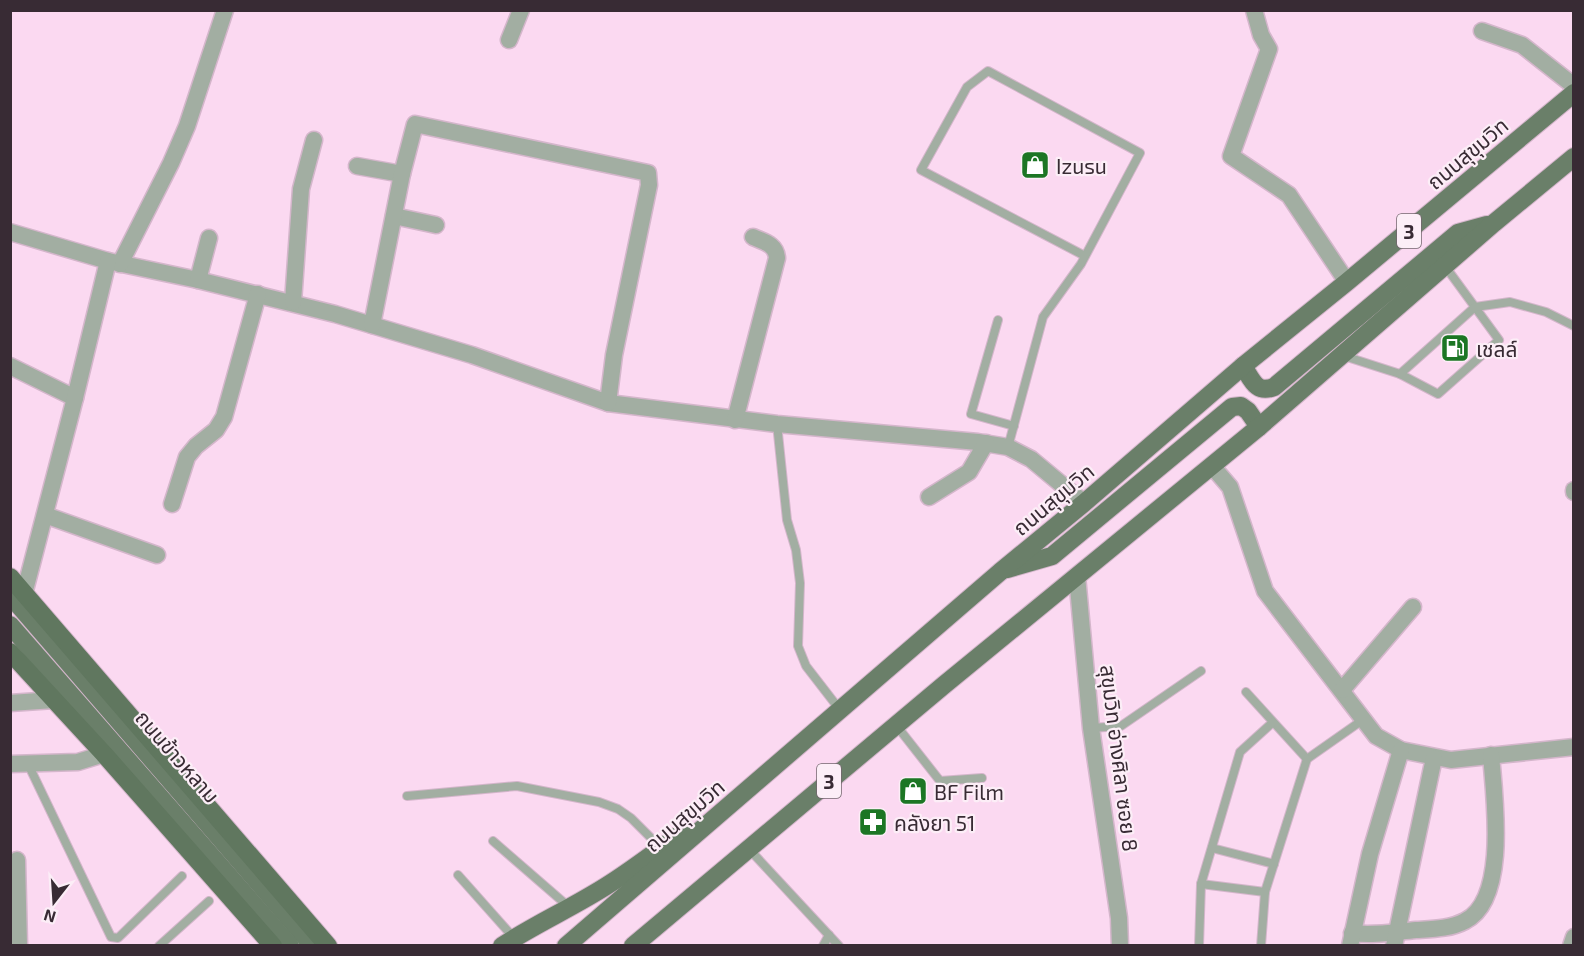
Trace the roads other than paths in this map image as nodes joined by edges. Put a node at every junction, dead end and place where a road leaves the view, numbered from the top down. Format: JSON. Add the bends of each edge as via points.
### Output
{"nodes":[{"id":1,"x":225,"y":10,"type":"edge"},
{"id":2,"x":522,"y":10,"type":"edge"},
{"id":3,"x":1254,"y":10,"type":"edge"},
{"id":4,"x":1482,"y":31,"type":"dead end"},
{"id":5,"x":509,"y":40,"type":"dead end"},
{"id":6,"x":1574,"y":86,"type":"edge"},
{"id":7,"x":1574,"y":93,"type":"edge"},
{"id":8,"x":314,"y":140,"type":"dead end"},
{"id":9,"x":1574,"y":157,"type":"edge"},
{"id":10,"x":357,"y":166,"type":"dead end"},
{"id":11,"x":402,"y":174,"type":"junction"},
{"id":12,"x":394,"y":216,"type":"junction"},
{"id":13,"x":1494,"y":222,"type":"junction"},
{"id":14,"x":436,"y":225,"type":"dead end"},
{"id":15,"x":10,"y":232,"type":"edge"},
{"id":16,"x":753,"y":237,"type":"dead end"},
{"id":17,"x":209,"y":238,"type":"dead end"},
{"id":18,"x":1085,"y":256,"type":"junction"},
{"id":19,"x":114,"y":262,"type":"junction"},
{"id":20,"x":1444,"y":266,"type":"junction"},
{"id":21,"x":198,"y":280,"type":"junction"},
{"id":22,"x":1347,"y":282,"type":"junction"},
{"id":23,"x":258,"y":294,"type":"junction"},
{"id":24,"x":293,"y":302,"type":"junction"},
{"id":25,"x":1475,"y":307,"type":"junction"},
{"id":26,"x":998,"y":320,"type":"dead end"},
{"id":27,"x":372,"y":325,"type":"junction"},
{"id":28,"x":1574,"y":326,"type":"edge"},
{"id":29,"x":1341,"y":355,"type":"junction"},
{"id":30,"x":10,"y":366,"type":"edge"},
{"id":31,"x":1243,"y":366,"type":"junction"},
{"id":32,"x":1400,"y":374,"type":"junction"},
{"id":33,"x":75,"y":398,"type":"junction"},
{"id":34,"x":608,"y":403,"type":"junction"},
{"id":35,"x":735,"y":420,"type":"junction"},
{"id":36,"x":777,"y":424,"type":"junction"},
{"id":37,"x":1014,"y":426,"type":"junction"},
{"id":38,"x":1259,"y":427,"type":"junction"},
{"id":39,"x":986,"y":443,"type":"junction"},
{"id":40,"x":1008,"y":447,"type":"junction"},
{"id":41,"x":1212,"y":466,"type":"junction"},
{"id":42,"x":929,"y":497,"type":"dead end"},
{"id":43,"x":1084,"y":503,"type":"junction"},
{"id":44,"x":172,"y":504,"type":"dead end"},
{"id":45,"x":45,"y":515,"type":"junction"},
{"id":46,"x":158,"y":555,"type":"dead end"},
{"id":47,"x":1000,"y":572,"type":"junction"},
{"id":48,"x":1077,"y":576,"type":"junction"},
{"id":49,"x":10,"y":578,"type":"edge"},
{"id":50,"x":17,"y":595,"type":"edge"},
{"id":51,"x":1413,"y":606,"type":"dead end"},
{"id":52,"x":15,"y":630,"type":"edge"},
{"id":53,"x":11,"y":658,"type":"edge"},
{"id":54,"x":1201,"y":671,"type":"dead end"},
{"id":55,"x":1342,"y":690,"type":"junction"},
{"id":56,"x":1246,"y":692,"type":"dead end"},
{"id":57,"x":54,"y":700,"type":"junction"},
{"id":58,"x":10,"y":703,"type":"edge"},
{"id":59,"x":840,"y":710,"type":"junction"},
{"id":60,"x":1364,"y":720,"type":"junction"},
{"id":61,"x":1272,"y":723,"type":"junction"},
{"id":62,"x":896,"y":725,"type":"junction"},
{"id":63,"x":1090,"y":728,"type":"junction"},
{"id":64,"x":1574,"y":747,"type":"edge"},
{"id":65,"x":1401,"y":750,"type":"junction"},
{"id":66,"x":104,"y":754,"type":"junction"},
{"id":67,"x":1491,"y":755,"type":"junction"},
{"id":68,"x":786,"y":758,"type":"junction"},
{"id":69,"x":1434,"y":758,"type":"junction"},
{"id":70,"x":1307,"y":759,"type":"junction"},
{"id":71,"x":10,"y":764,"type":"edge"},
{"id":72,"x":28,"y":764,"type":"junction"},
{"id":73,"x":982,"y":778,"type":"dead end"},
{"id":74,"x":407,"y":796,"type":"dead end"},
{"id":75,"x":493,"y":841,"type":"dead end"},
{"id":76,"x":661,"y":848,"type":"junction"},
{"id":77,"x":1212,"y":848,"type":"junction"},
{"id":78,"x":748,"y":849,"type":"junction"},
{"id":79,"x":16,"y":860,"type":"dead end"},
{"id":80,"x":1274,"y":864,"type":"junction"},
{"id":81,"x":458,"y":875,"type":"dead end"},
{"id":82,"x":182,"y":876,"type":"dead end"},
{"id":83,"x":1201,"y":884,"type":"junction"},
{"id":84,"x":1265,"y":892,"type":"junction"},
{"id":85,"x":209,"y":901,"type":"dead end"},
{"id":86,"x":569,"y":908,"type":"junction"},
{"id":87,"x":15,"y":909,"type":"edge"},
{"id":88,"x":829,"y":935,"type":"junction"},
{"id":89,"x":1574,"y":937,"type":"edge"},
{"id":90,"x":1395,"y":938,"type":"edge"},
{"id":91,"x":1351,"y":939,"type":"edge"},
{"id":92,"x":508,"y":942,"type":"edge"},
{"id":93,"x":19,"y":945,"type":"edge"},
{"id":94,"x":159,"y":945,"type":"edge"},
{"id":95,"x":273,"y":945,"type":"edge"},
{"id":96,"x":290,"y":945,"type":"edge"},
{"id":97,"x":313,"y":945,"type":"edge"},
{"id":98,"x":328,"y":945,"type":"edge"},
{"id":99,"x":566,"y":945,"type":"edge"},
{"id":100,"x":633,"y":945,"type":"edge"},
{"id":101,"x":823,"y":945,"type":"edge"},
{"id":102,"x":839,"y":945,"type":"edge"},
{"id":103,"x":1120,"y":945,"type":"edge"},
{"id":104,"x":1199,"y":945,"type":"edge"},
{"id":105,"x":1261,"y":945,"type":"edge"},
{"id":106,"x":1571,"y":945,"type":"edge"}],
"edges":[{"from":1,"to":19,"type":"street","via":[[171,163]]},
{"from":2,"to":5,"type":"street"},
{"from":3,"to":22,"type":"street","via":[[1269,49],[1231,156],[1289,195]]},
{"from":4,"to":6,"type":"street","via":[[1522,45]]},
{"from":7,"to":22,"type":"main road","name":"ถนนสุขุมวิท","number":"3"},
{"from":8,"to":24,"type":"street","via":[[302,189]]},
{"from":9,"to":13,"type":"main road","number":"3"},
{"from":10,"to":11,"type":"street"},
{"from":11,"to":12,"type":"street"},
{"from":11,"to":34,"type":"street","via":[[415,124],[648,173],[649,185]]},
{"from":12,"to":14,"type":"street"},
{"from":12,"to":27,"type":"street"},
{"from":13,"to":20,"type":"main road","number":"3"},
{"from":13,"to":31,"type":"main road","via":[[1458,233],[1274,387],[1258,388]]},
{"from":15,"to":19,"type":"street"},
{"from":16,"to":35,"type":"street","via":[[773,246],[777,258]]},
{"from":17,"to":21,"type":"street"},
{"from":18,"to":18,"type":"lane","via":[[1140,153],[988,71],[967,87],[921,170]]},
{"from":18,"to":37,"type":"lane","via":[[1043,317]]},
{"from":19,"to":21,"type":"street"},
{"from":19,"to":33,"type":"street"},
{"from":20,"to":25,"type":"lane"},
{"from":20,"to":29,"type":"main road","number":"3"},
{"from":21,"to":23,"type":"street"},
{"from":22,"to":31,"type":"main road","name":"ถนนสุขุมวิท","number":"3"},
{"from":23,"to":24,"type":"street"},
{"from":23,"to":44,"type":"street","via":[[224,417],[187,457]]},
{"from":24,"to":27,"type":"street"},
{"from":25,"to":28,"type":"lane","via":[[1510,302],[1546,312]]},
{"from":25,"to":32,"type":"lane"},
{"from":25,"to":32,"type":"lane","via":[[1499,340],[1438,394]]},
{"from":26,"to":37,"type":"lane","via":[[971,414]]},
{"from":27,"to":34,"type":"street"},
{"from":29,"to":32,"type":"lane"},
{"from":29,"to":38,"type":"main road","number":"3"},
{"from":30,"to":33,"type":"street"},
{"from":31,"to":43,"type":"main road","name":"ถนนสุขุมวิท","number":"3"},
{"from":33,"to":45,"type":"street"},
{"from":34,"to":35,"type":"street"},
{"from":35,"to":36,"type":"street"},
{"from":36,"to":39,"type":"street"},
{"from":36,"to":59,"type":"lane","via":[[787,520],[800,583],[798,646],[806,666]]},
{"from":37,"to":40,"type":"lane"},
{"from":38,"to":41,"type":"main road","number":"3"},
{"from":38,"to":47,"type":"main road","via":[[1248,411],[1241,406],[1232,407],[1052,556]]},
{"from":39,"to":40,"type":"street"},
{"from":39,"to":42,"type":"street","via":[[969,472]]},
{"from":40,"to":43,"type":"street","via":[[1032,459]]},
{"from":41,"to":48,"type":"main road","number":"3"},
{"from":41,"to":55,"type":"street","via":[[1230,487],[1265,591]]},
{"from":43,"to":47,"type":"main road","name":"ถนนสุขุมวิท","number":"3"},
{"from":45,"to":46,"type":"street"},
{"from":45,"to":50,"type":"street"},
{"from":47,"to":59,"type":"main road","name":"ถนนสุขุมวิท","number":"3"},
{"from":48,"to":62,"type":"main road","number":"3"},
{"from":48,"to":63,"type":"street","name":"สุขุมวิท อ่างศิลา ซอย 8"},
{"from":49,"to":50,"type":"highway"},
{"from":50,"to":97,"type":"main road","name":"ถนนข้าวหลาม","via":[[34,623]]},
{"from":50,"to":98,"type":"highway"},
{"from":51,"to":55,"type":"street"},
{"from":52,"to":96,"type":"main road","name":"ถนนข้าวหลาม"},
{"from":53,"to":57,"type":"highway"},
{"from":54,"to":63,"type":"lane","via":[[1121,726]]},
{"from":55,"to":60,"type":"street"},
{"from":56,"to":61,"type":"lane"},
{"from":57,"to":58,"type":"street"},
{"from":57,"to":66,"type":"highway"},
{"from":59,"to":68,"type":"main road","name":"ถนนสุขุมวิท","number":"3"},
{"from":60,"to":65,"type":"street","via":[[1377,736]]},
{"from":60,"to":70,"type":"lane"},
{"from":61,"to":70,"type":"lane"},
{"from":61,"to":77,"type":"lane","via":[[1240,752]]},
{"from":62,"to":73,"type":"lane","via":[[940,781]]},
{"from":62,"to":78,"type":"main road","number":"3"},
{"from":63,"to":103,"type":"street","name":"สุขุมวิท อ่างศิลา ซอย 8"},
{"from":64,"to":67,"type":"street"},
{"from":65,"to":69,"type":"street"},
{"from":65,"to":91,"type":"street","via":[[1370,854]]},
{"from":66,"to":72,"type":"street","via":[[78,762]]},
{"from":66,"to":95,"type":"highway"},
{"from":67,"to":69,"type":"street"},
{"from":67,"to":90,"type":"street","via":[[1497,854],[1483,903],[1466,920]]},
{"from":68,"to":76,"type":"main road"},
{"from":68,"to":99,"type":"main road","name":"ถนนสุขุมวิท","number":"3"},
{"from":69,"to":90,"type":"street"},
{"from":70,"to":80,"type":"lane"},
{"from":71,"to":72,"type":"street"},
{"from":72,"to":82,"type":"lane","via":[[111,937],[118,938]]},
{"from":74,"to":76,"type":"lane","via":[[517,786],[599,802],[631,818]]},
{"from":75,"to":86,"type":"lane"},
{"from":76,"to":86,"type":"main road"},
{"from":77,"to":80,"type":"lane"},
{"from":77,"to":83,"type":"lane"},
{"from":78,"to":88,"type":"lane"},
{"from":78,"to":100,"type":"main road","number":"3"},
{"from":79,"to":87,"type":"street"},
{"from":80,"to":84,"type":"lane"},
{"from":81,"to":92,"type":"lane"},
{"from":83,"to":84,"type":"lane"},
{"from":83,"to":104,"type":"lane"},
{"from":84,"to":105,"type":"lane"},
{"from":85,"to":94,"type":"lane"},
{"from":86,"to":92,"type":"main road"},
{"from":87,"to":93,"type":"street"},
{"from":88,"to":101,"type":"lane"},
{"from":88,"to":102,"type":"lane"},
{"from":89,"to":106,"type":"street"},
{"from":90,"to":91,"type":"street","via":[[1379,935]]}]}
